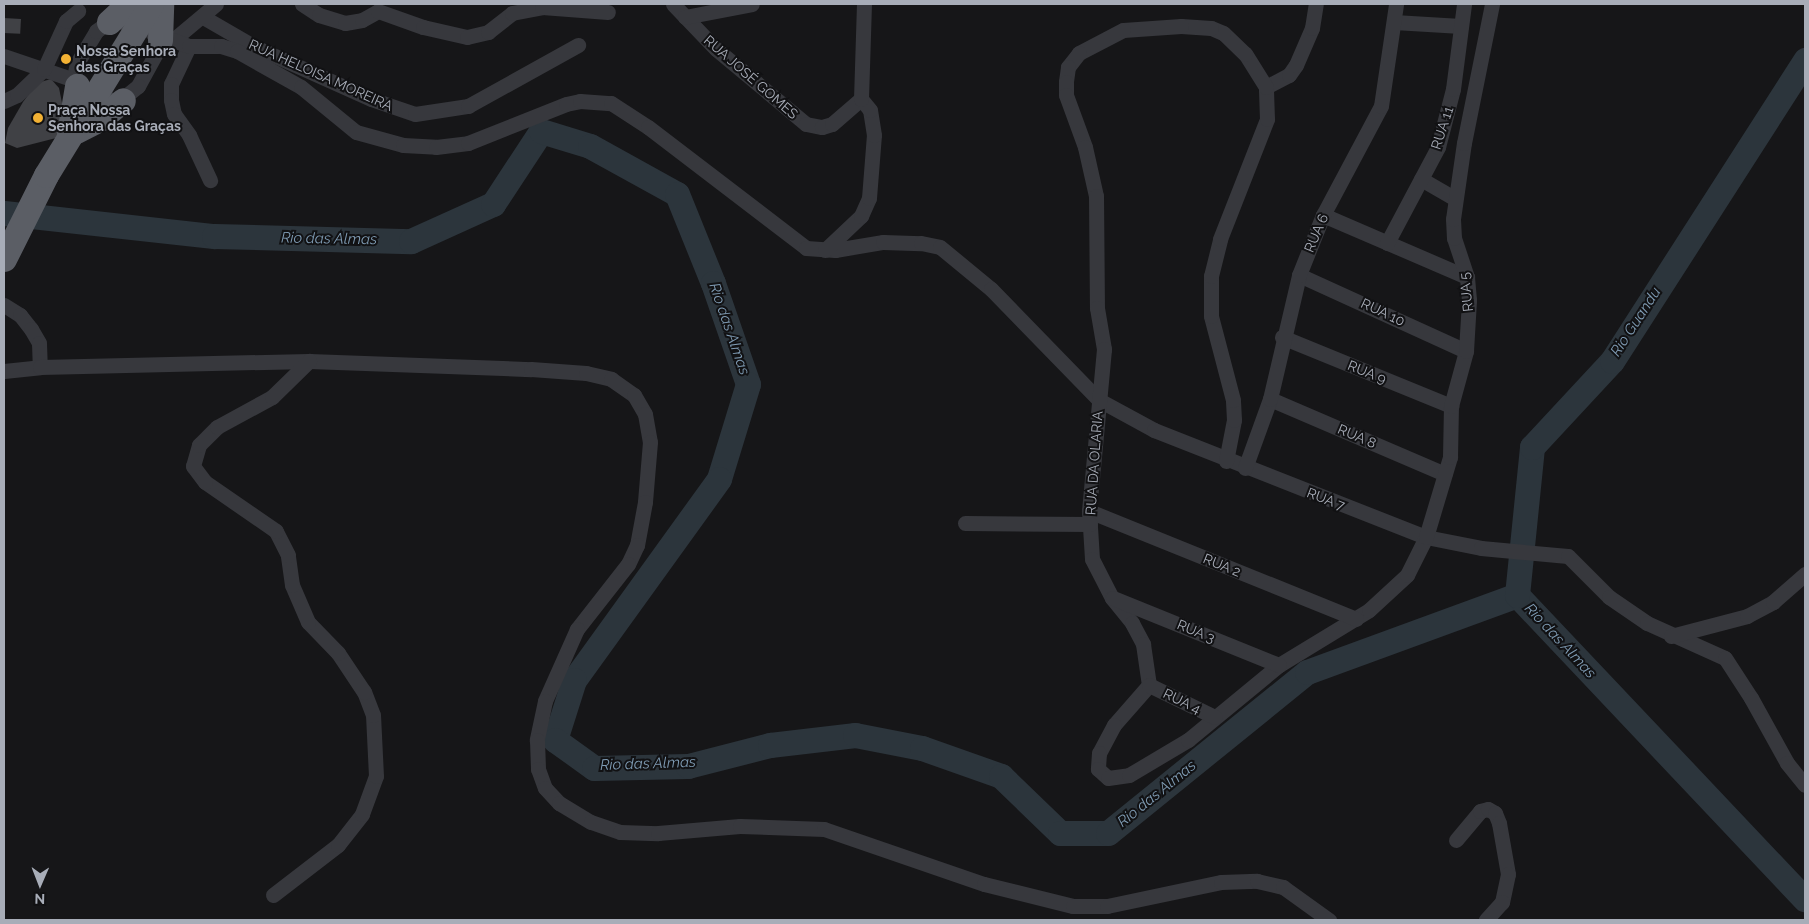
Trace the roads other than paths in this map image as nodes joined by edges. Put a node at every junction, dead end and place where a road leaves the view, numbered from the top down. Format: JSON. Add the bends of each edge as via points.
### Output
{"nodes":[{"id":1,"x":151,"y":4,"type":"edge"},
{"id":2,"x":161,"y":4,"type":"edge"},
{"id":3,"x":216,"y":4,"type":"edge"},
{"id":4,"x":302,"y":4,"type":"edge"},
{"id":5,"x":673,"y":4,"type":"edge"},
{"id":6,"x":752,"y":4,"type":"edge"},
{"id":7,"x":864,"y":4,"type":"edge"},
{"id":8,"x":1316,"y":4,"type":"edge"},
{"id":9,"x":1396,"y":4,"type":"edge"},
{"id":10,"x":1464,"y":4,"type":"edge"},
{"id":11,"x":1492,"y":4,"type":"edge"},
{"id":12,"x":80,"y":7,"type":"edge"},
{"id":13,"x":379,"y":8,"type":"edge"},
{"id":14,"x":608,"y":12,"type":"dead end"},
{"id":15,"x":133,"y":14,"type":"edge"},
{"id":16,"x":685,"y":16,"type":"junction"},
{"id":17,"x":203,"y":18,"type":"junction"},
{"id":18,"x":1394,"y":22,"type":"junction"},
{"id":19,"x":106,"y":23,"type":"junction"},
{"id":20,"x":1461,"y":26,"type":"junction"},
{"id":21,"x":164,"y":43,"type":"junction"},
{"id":22,"x":578,"y":45,"type":"dead end"},
{"id":23,"x":189,"y":46,"type":"junction"},
{"id":24,"x":4,"y":56,"type":"edge"},
{"id":25,"x":44,"y":69,"type":"junction"},
{"id":26,"x":1266,"y":87,"type":"junction"},
{"id":27,"x":82,"y":88,"type":"junction"},
{"id":28,"x":861,"y":99,"type":"junction"},
{"id":29,"x":124,"y":100,"type":"junction"},
{"id":30,"x":4,"y":101,"type":"edge"},
{"id":31,"x":72,"y":136,"type":"junction"},
{"id":32,"x":1421,"y":178,"type":"junction"},
{"id":33,"x":210,"y":180,"type":"dead end"},
{"id":34,"x":1455,"y":200,"type":"junction"},
{"id":35,"x":1323,"y":215,"type":"junction"},
{"id":36,"x":1387,"y":243,"type":"junction"},
{"id":37,"x":825,"y":250,"type":"junction"},
{"id":38,"x":4,"y":259,"type":"edge"},
{"id":39,"x":1299,"y":275,"type":"junction"},
{"id":40,"x":1467,"y":277,"type":"junction"},
{"id":41,"x":4,"y":304,"type":"edge"},
{"id":42,"x":1282,"y":337,"type":"junction"},
{"id":43,"x":1466,"y":351,"type":"junction"},
{"id":44,"x":310,"y":361,"type":"junction"},
{"id":45,"x":40,"y":367,"type":"junction"},
{"id":46,"x":4,"y":371,"type":"edge"},
{"id":47,"x":1270,"y":399,"type":"junction"},
{"id":48,"x":1099,"y":400,"type":"junction"},
{"id":49,"x":1451,"y":406,"type":"junction"},
{"id":50,"x":1226,"y":461,"type":"junction"},
{"id":51,"x":1245,"y":468,"type":"junction"},
{"id":52,"x":1445,"y":474,"type":"junction"},
{"id":53,"x":1090,"y":518,"type":"junction"},
{"id":54,"x":965,"y":522,"type":"dead end"},
{"id":55,"x":1426,"y":537,"type":"junction"},
{"id":56,"x":1805,"y":574,"type":"edge"},
{"id":57,"x":1112,"y":598,"type":"junction"},
{"id":58,"x":1356,"y":619,"type":"junction"},
{"id":59,"x":1671,"y":636,"type":"junction"},
{"id":60,"x":1279,"y":665,"type":"junction"},
{"id":61,"x":1149,"y":685,"type":"junction"},
{"id":62,"x":1215,"y":717,"type":"junction"},
{"id":63,"x":1805,"y":785,"type":"edge"},
{"id":64,"x":1456,"y":840,"type":"dead end"},
{"id":65,"x":273,"y":895,"type":"dead end"},
{"id":66,"x":1329,"y":920,"type":"edge"},
{"id":67,"x":1486,"y":920,"type":"edge"}],
"edges":[{"from":1,"to":15,"type":"highway"},
{"from":2,"to":21,"type":"highway"},
{"from":3,"to":17,"type":"street"},
{"from":4,"to":13,"type":"street","via":[[319,15],[345,23],[362,20]]},
{"from":5,"to":16,"type":"street","name":"RUA JOSÉ GOMES"},
{"from":6,"to":16,"type":"street"},
{"from":7,"to":28,"type":"street"},
{"from":8,"to":26,"type":"street","via":[[1312,28],[1296,65],[1289,75]]},
{"from":9,"to":18,"type":"street","name":"RUA 6"},
{"from":10,"to":20,"type":"street","name":"RUA 11"},
{"from":11,"to":34,"type":"street","name":"RUA 5"},
{"from":12,"to":19,"type":"street"},
{"from":12,"to":25,"type":"street","via":[[66,21]]},
{"from":13,"to":14,"type":"street","via":[[423,27],[467,37],[488,32],[512,13],[542,7]]},
{"from":15,"to":19,"type":"highway"},
{"from":15,"to":21,"type":"street"},
{"from":15,"to":27,"type":"highway"},
{"from":16,"to":28,"type":"street","name":"RUA JOSÉ GOMES","via":[[716,49],[806,124],[822,127],[832,124]]},
{"from":17,"to":21,"type":"street"},
{"from":17,"to":22,"type":"street","name":"RUA HELOISA MOREIRA","via":[[371,99],[415,114],[468,106]]},
{"from":18,"to":20,"type":"street"},
{"from":18,"to":35,"type":"street","name":"RUA 6","via":[[1381,106]]},
{"from":19,"to":27,"type":"street","via":[[88,41],[78,63]]},
{"from":20,"to":32,"type":"street","name":"RUA 11","via":[[1450,105],[1438,146]]},
{"from":21,"to":23,"type":"street"},
{"from":21,"to":29,"type":"street","via":[[138,86]]},
{"from":23,"to":33,"type":"street","via":[[172,84],[171,100],[174,114],[189,135]]},
{"from":23,"to":37,"type":"street","name":"RUA 7","via":[[221,46],[237,51],[301,87],[356,132],[403,145],[436,147],[468,143],[566,104],[580,101],[611,103],[648,127],[791,240],[806,248]]},
{"from":24,"to":25,"type":"street"},
{"from":25,"to":27,"type":"street"},
{"from":25,"to":30,"type":"street","via":[[18,95]]},
{"from":26,"to":48,"type":"street","name":"RUA DA OLARIA","via":[[1245,54],[1223,33],[1196,27],[1123,30],[1079,53],[1068,67],[1066,95],[1085,147],[1096,196],[1098,308],[1104,349]]},
{"from":26,"to":50,"type":"street","via":[[1267,120],[1220,239],[1211,276],[1211,316],[1233,400],[1234,420]]},
{"from":27,"to":29,"type":"street","via":[[118,102]]},
{"from":27,"to":31,"type":"highway"},
{"from":28,"to":37,"type":"street","via":[[870,110],[874,135],[869,198],[861,216]]},
{"from":29,"to":31,"type":"highway"},
{"from":31,"to":38,"type":"highway","via":[[46,175]]},
{"from":32,"to":34,"type":"street"},
{"from":32,"to":36,"type":"street","name":"RUA 11"},
{"from":34,"to":40,"type":"street","name":"RUA 5","via":[[1454,238]]},
{"from":35,"to":36,"type":"street"},
{"from":35,"to":39,"type":"street","name":"RUA 6"},
{"from":36,"to":40,"type":"street"},
{"from":37,"to":48,"type":"street","name":"RUA 7","via":[[883,242],[940,247],[991,289]]},
{"from":39,"to":42,"type":"street","name":"RUA 6"},
{"from":39,"to":43,"type":"street","name":"RUA 10"},
{"from":40,"to":43,"type":"street","name":"RUA 5","via":[[1469,315]]},
{"from":41,"to":45,"type":"street","via":[[32,329],[39,342]]},
{"from":42,"to":47,"type":"street","name":"RUA 6"},
{"from":42,"to":49,"type":"street","name":"RUA 9"},
{"from":43,"to":49,"type":"street","name":"RUA 5"},
{"from":44,"to":45,"type":"street"},
{"from":44,"to":65,"type":"street","via":[[272,397],[217,427],[200,445],[193,466],[205,482],[276,531],[288,555],[292,585],[308,622],[338,652],[366,697],[373,715],[376,776],[362,814],[338,845]]},
{"from":44,"to":66,"type":"street","via":[[586,373],[611,379],[634,395],[645,414],[650,442],[646,502],[637,545],[628,564],[576,629],[566,648],[545,701],[537,740],[538,769],[545,788],[559,803],[584,819],[620,832],[658,833],[740,826],[824,829],[984,884],[1073,906],[1107,906],[1221,882],[1258,881],[1283,887]]},
{"from":45,"to":46,"type":"street"},
{"from":47,"to":51,"type":"street","name":"RUA 6"},
{"from":47,"to":52,"type":"street","name":"RUA 8"},
{"from":48,"to":50,"type":"street","name":"RUA 7","via":[[1154,430]]},
{"from":48,"to":53,"type":"street","name":"RUA DA OLARIA"},
{"from":49,"to":52,"type":"street","name":"RUA 5","via":[[1452,445]]},
{"from":50,"to":51,"type":"street","name":"RUA 7"},
{"from":51,"to":55,"type":"street","name":"RUA 7"},
{"from":52,"to":55,"type":"street","name":"RUA 5"},
{"from":53,"to":54,"type":"street","name":"RUA 2"},
{"from":53,"to":57,"type":"street","name":"RUA DA OLARIA","via":[[1092,559]]},
{"from":53,"to":58,"type":"street","name":"RUA 2"},
{"from":55,"to":58,"type":"street","name":"RUA 5","via":[[1407,575]]},
{"from":55,"to":59,"type":"street","name":"RUA 7","via":[[1481,548],[1568,556],[1609,597]]},
{"from":56,"to":59,"type":"street","via":[[1773,602],[1747,616]]},
{"from":57,"to":60,"type":"street","name":"RUA 3"},
{"from":57,"to":61,"type":"street","name":"RUA DA OLARIA","via":[[1132,623],[1143,644]]},
{"from":58,"to":60,"type":"street"},
{"from":59,"to":63,"type":"street","name":"RUA 7","via":[[1714,652],[1733,667],[1778,749]]},
{"from":60,"to":62,"type":"street"},
{"from":61,"to":62,"type":"street","name":"RUA 4"},
{"from":61,"to":62,"type":"street","via":[[1114,725],[1097,760],[1100,774],[1108,778],[1129,775],[1188,740]]},
{"from":64,"to":67,"type":"street","via":[[1480,811],[1488,809],[1494,813],[1499,823],[1508,874],[1502,902]]}]}
